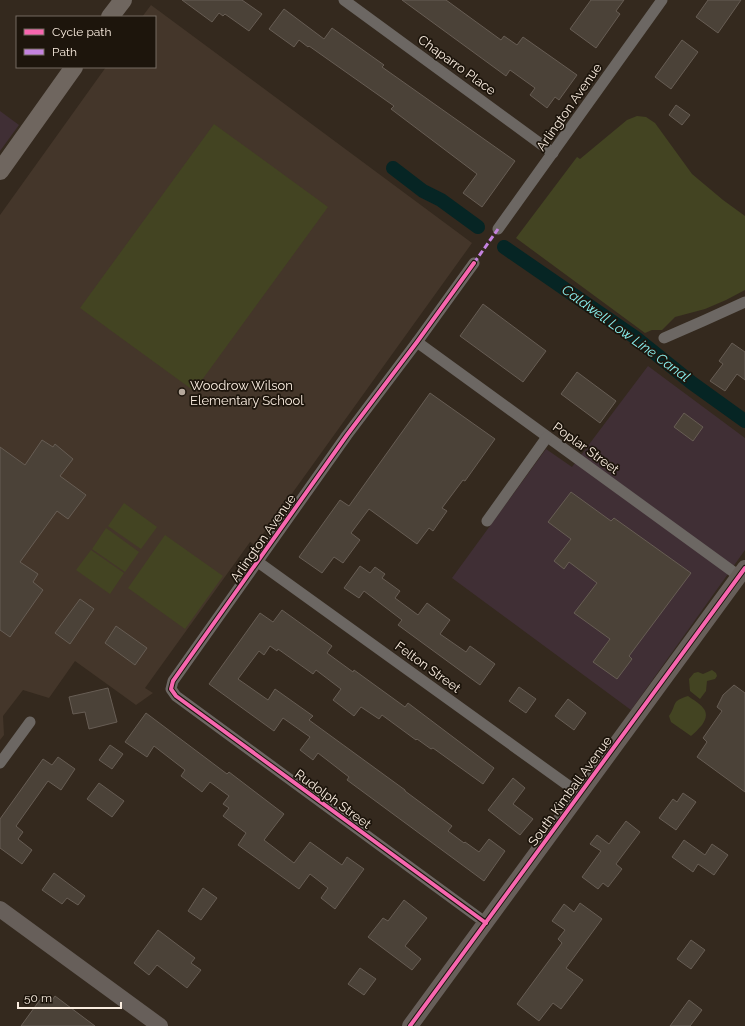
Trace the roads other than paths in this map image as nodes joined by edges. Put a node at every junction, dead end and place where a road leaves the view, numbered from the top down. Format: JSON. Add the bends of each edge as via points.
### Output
{"nodes":[{"id":1,"x":123,"y":0,"type":"edge"},
{"id":2,"x":344,"y":0,"type":"edge"},
{"id":3,"x":662,"y":0,"type":"edge"},
{"id":4,"x":111,"y":16,"type":"edge"},
{"id":5,"x":73,"y":68,"type":"edge"},
{"id":6,"x":553,"y":153,"type":"junction"},
{"id":7,"x":0,"y":171,"type":"edge"},
{"id":8,"x":498,"y":229,"type":"dead end"},
{"id":9,"x":474,"y":262,"type":"dead end"},
{"id":10,"x":745,"y":302,"type":"edge"},
{"id":11,"x":664,"y":338,"type":"dead end"},
{"id":12,"x":417,"y":342,"type":"junction"},
{"id":13,"x":547,"y":437,"type":"junction"},
{"id":14,"x":487,"y":521,"type":"dead end"},
{"id":15,"x":258,"y":562,"type":"junction"},
{"id":16,"x":742,"y":572,"type":"edge"},
{"id":17,"x":170,"y":690,"type":"joint"},
{"id":18,"x":30,"y":722,"type":"dead end"},
{"id":19,"x":0,"y":763,"type":"edge"},
{"id":20,"x":580,"y":794,"type":"junction"},
{"id":21,"x":0,"y":909,"type":"edge"},
{"id":22,"x":486,"y":923,"type":"junction"},
{"id":23,"x":160,"y":1026,"type":"edge"},
{"id":24,"x":410,"y":1026,"type":"edge"}],
"edges":[{"from":1,"to":4,"type":"main road"},
{"from":2,"to":6,"type":"street","name":"Chaparro Place"},
{"from":3,"to":6,"type":"street","name":"Arlington Avenue"},
{"from":5,"to":7,"type":"main road"},
{"from":6,"to":8,"type":"street","name":"Arlington Avenue"},
{"from":9,"to":12,"type":"street","name":"Arlington Avenue"},
{"from":10,"to":11,"type":"street"},
{"from":12,"to":13,"type":"street","name":"Poplar Street"},
{"from":12,"to":15,"type":"street","name":"Arlington Avenue","via":[[347,435]]},
{"from":13,"to":14,"type":"street"},
{"from":13,"to":16,"type":"street","name":"Poplar Street"},
{"from":15,"to":17,"type":"street","name":"Arlington Avenue","via":[[173,681]]},
{"from":15,"to":20,"type":"street","name":"Felton Street"},
{"from":16,"to":20,"type":"street","name":"South Kimball Avenue"},
{"from":17,"to":22,"type":"street","name":"Rudolph Street"},
{"from":18,"to":19,"type":"street"},
{"from":20,"to":22,"type":"street","name":"South Kimball Avenue"},
{"from":21,"to":23,"type":"street"},
{"from":22,"to":24,"type":"street","name":"South Kimball Avenue"}]}
